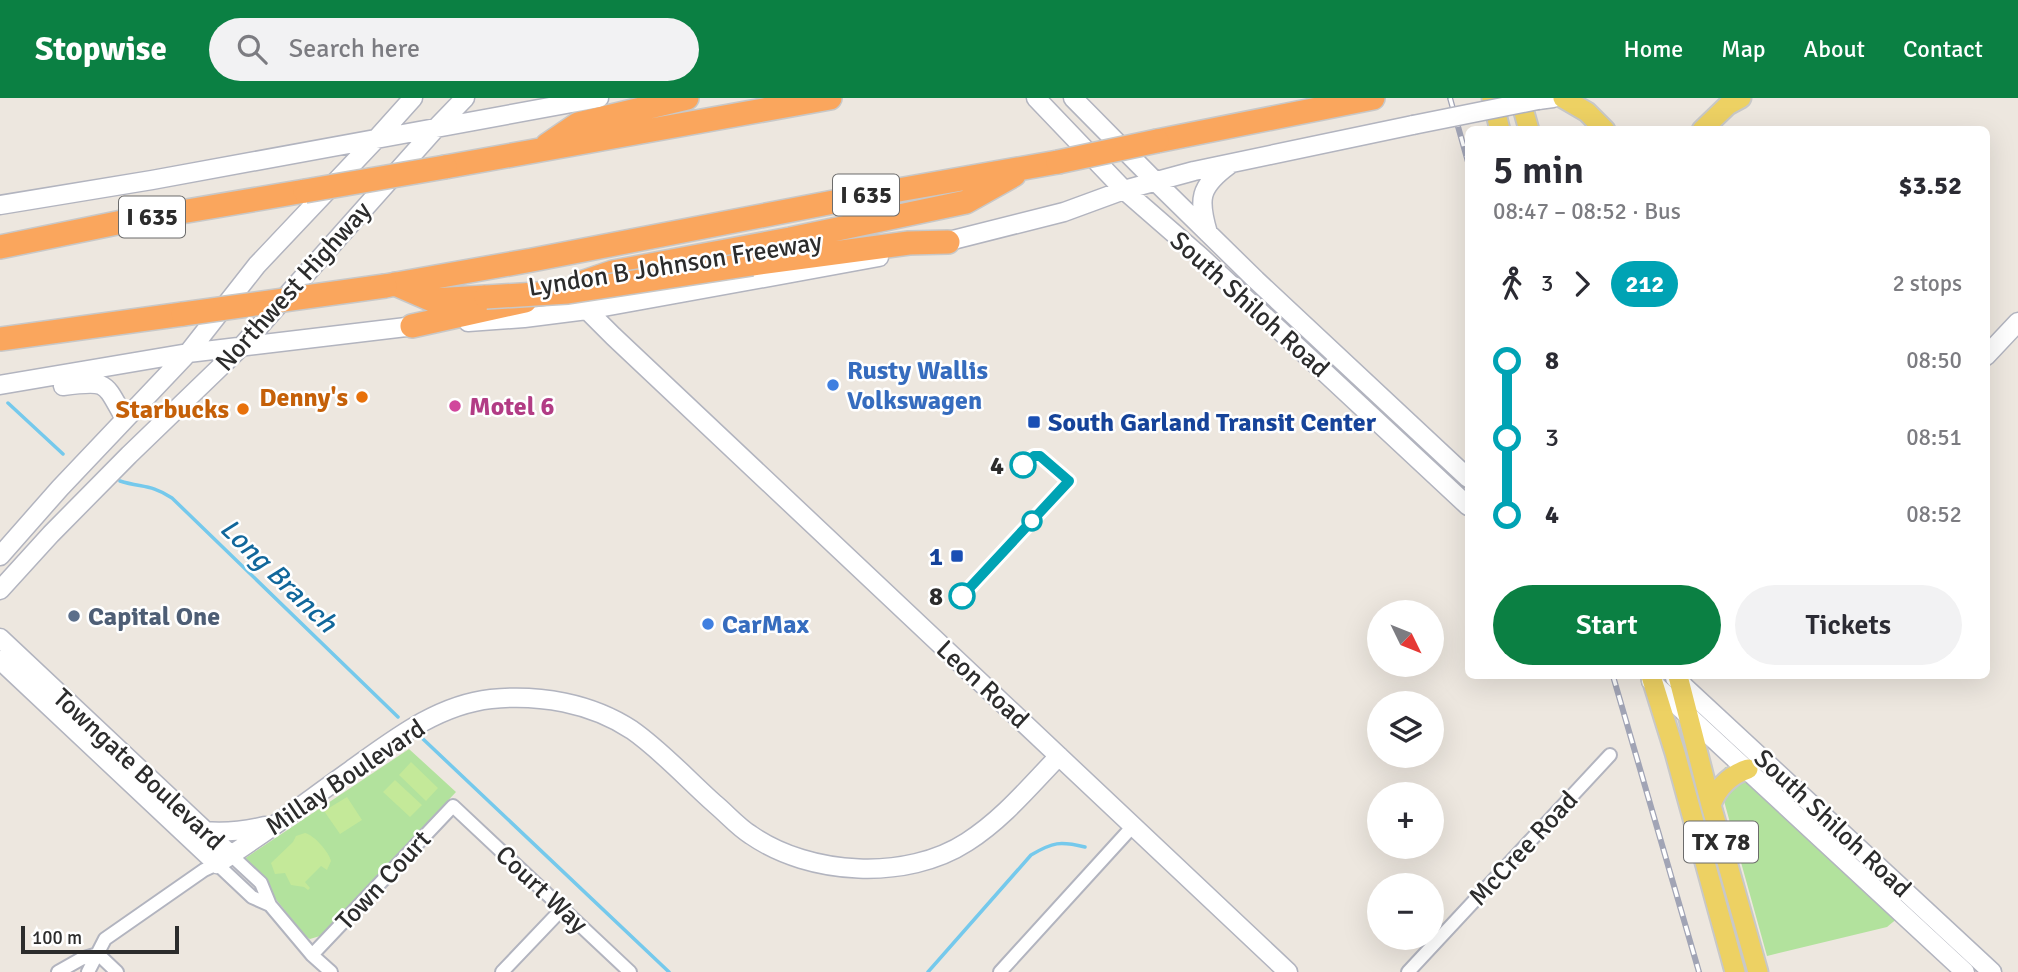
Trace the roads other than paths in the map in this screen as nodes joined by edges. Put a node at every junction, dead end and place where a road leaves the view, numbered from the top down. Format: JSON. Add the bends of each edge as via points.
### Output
{"nodes":[{"id":1,"x":465,"y":98,"type":"edge"},
{"id":2,"x":599,"y":98,"type":"edge"},
{"id":3,"x":687,"y":98,"type":"edge"},
{"id":4,"x":830,"y":98,"type":"edge"},
{"id":5,"x":1036,"y":98,"type":"edge"},
{"id":6,"x":1073,"y":98,"type":"edge"},
{"id":7,"x":1373,"y":98,"type":"edge"},
{"id":8,"x":1492,"y":98,"type":"edge"},
{"id":9,"x":1563,"y":98,"type":"edge"},
{"id":10,"x":1741,"y":98,"type":"edge"},
{"id":11,"x":1537,"y":99,"type":"edge"},
{"id":12,"x":411,"y":100,"type":"edge"},
{"id":13,"x":1499,"y":126,"type":"edge"},
{"id":14,"x":1530,"y":126,"type":"edge"},
{"id":15,"x":1601,"y":126,"type":"edge"},
{"id":16,"x":1706,"y":126,"type":"edge"},
{"id":17,"x":436,"y":128,"type":"junction"},
{"id":18,"x":378,"y":137,"type":"junction"},
{"id":19,"x":340,"y":145,"type":"junction"},
{"id":20,"x":539,"y":150,"type":"junction"},
{"id":21,"x":1231,"y":163,"type":"junction"},
{"id":22,"x":1031,"y":166,"type":"junction"},
{"id":23,"x":1155,"y":181,"type":"junction"},
{"id":24,"x":1124,"y":190,"type":"junction"},
{"id":25,"x":0,"y":205,"type":"edge"},
{"id":26,"x":1208,"y":233,"type":"junction"},
{"id":27,"x":948,"y":242,"type":"junction"},
{"id":28,"x":0,"y":247,"type":"edge"},
{"id":29,"x":1256,"y":281,"type":"junction"},
{"id":30,"x":390,"y":285,"type":"junction"},
{"id":31,"x":1243,"y":295,"type":"junction"},
{"id":32,"x":587,"y":310,"type":"junction"},
{"id":33,"x":2018,"y":322,"type":"edge"},
{"id":34,"x":412,"y":326,"type":"junction"},
{"id":35,"x":0,"y":339,"type":"edge"},
{"id":36,"x":241,"y":347,"type":"junction"},
{"id":37,"x":1990,"y":352,"type":"edge"},
{"id":38,"x":188,"y":353,"type":"junction"},
{"id":39,"x":3,"y":385,"type":"edge"},
{"id":40,"x":1345,"y":390,"type":"junction"},
{"id":41,"x":1396,"y":411,"type":"junction"},
{"id":42,"x":125,"y":419,"type":"junction"},
{"id":43,"x":1465,"y":475,"type":"edge"},
{"id":44,"x":60,"y":488,"type":"junction"},
{"id":45,"x":1465,"y":503,"type":"edge"},
{"id":46,"x":81,"y":505,"type":"junction"},
{"id":47,"x":0,"y":556,"type":"edge"},
{"id":48,"x":0,"y":590,"type":"edge"},
{"id":49,"x":0,"y":638,"type":"edge"},
{"id":50,"x":0,"y":660,"type":"edge"},
{"id":51,"x":1667,"y":683,"type":"edge"},
{"id":52,"x":1686,"y":712,"type":"junction"},
{"id":53,"x":102,"y":745,"type":"junction"},
{"id":54,"x":1610,"y":755,"type":"dead end"},
{"id":55,"x":1059,"y":756,"type":"junction"},
{"id":56,"x":1748,"y":769,"type":"junction"},
{"id":57,"x":1710,"y":804,"type":"junction"},
{"id":58,"x":453,"y":806,"type":"joint"},
{"id":59,"x":275,"y":824,"type":"junction"},
{"id":60,"x":1133,"y":826,"type":"junction"},
{"id":61,"x":204,"y":831,"type":"junction"},
{"id":62,"x":224,"y":860,"type":"junction"},
{"id":63,"x":562,"y":909,"type":"junction"},
{"id":64,"x":98,"y":954,"type":"junction"},
{"id":65,"x":312,"y":955,"type":"junction"},
{"id":66,"x":58,"y":972,"type":"edge"},
{"id":67,"x":88,"y":972,"type":"edge"},
{"id":68,"x":117,"y":972,"type":"edge"},
{"id":69,"x":331,"y":972,"type":"edge"},
{"id":70,"x":502,"y":972,"type":"edge"},
{"id":71,"x":631,"y":972,"type":"edge"},
{"id":72,"x":1000,"y":972,"type":"edge"},
{"id":73,"x":1288,"y":972,"type":"edge"},
{"id":74,"x":1408,"y":972,"type":"edge"},
{"id":75,"x":1735,"y":972,"type":"edge"},
{"id":76,"x":1758,"y":972,"type":"edge"},
{"id":77,"x":1965,"y":972,"type":"edge"},
{"id":78,"x":1992,"y":972,"type":"edge"}],
"edges":[{"from":1,"to":17,"type":"main road","name":"Northwest Highway"},
{"from":2,"to":17,"type":"main road"},
{"from":3,"to":20,"type":"highway","via":[[578,124]]},
{"from":4,"to":20,"type":"highway","number":"I 635"},
{"from":5,"to":24,"type":"main road","name":"South Shiloh Road"},
{"from":6,"to":23,"type":"main road","name":"South Shiloh Road"},
{"from":7,"to":22,"type":"highway","name":"Lyndon B Johnson Freeway","number":"I 635","bridge":true},
{"from":8,"to":13,"type":"main road"},
{"from":9,"to":15,"type":"main road"},
{"from":10,"to":16,"type":"main road"},
{"from":11,"to":14,"type":"main road"},
{"from":11,"to":21,"type":"main road","name":"Lyndon B Johnson Freeway","bridge":true},
{"from":12,"to":18,"type":"main road","name":"Northwest Highway"},
{"from":12,"to":19,"type":"main road","via":[[365,135]]},
{"from":17,"to":18,"type":"main road"},
{"from":17,"to":36,"type":"main road","name":"Northwest Highway"},
{"from":18,"to":19,"type":"main road"},
{"from":18,"to":38,"type":"main road","name":"Northwest Highway","via":[[257,265]]},
{"from":19,"to":25,"type":"main road"},
{"from":20,"to":28,"type":"highway","number":"I 635","bridge":true},
{"from":21,"to":23,"type":"main road","name":"Lyndon B Johnson Freeway"},
{"from":21,"to":26,"type":"main road","via":[[1215,175],[1203,197]]},
{"from":22,"to":30,"type":"highway","name":"Lyndon B Johnson Freeway","number":"I 635"},
{"from":22,"to":34,"type":"highway","via":[[965,202],[613,272],[546,296]]},
{"from":23,"to":24,"type":"main road","name":"Lyndon B Johnson Freeway"},
{"from":23,"to":26,"type":"main road","name":"South Shiloh Road"},
{"from":24,"to":27,"type":"main road","name":"Lyndon B Johnson Freeway","via":[[1065,212]]},
{"from":24,"to":31,"type":"main road","name":"South Shiloh Road"},
{"from":26,"to":29,"type":"main road","name":"South Shiloh Road"},
{"from":27,"to":30,"type":"highway","bridge":true,"via":[[909,243],[568,292],[432,300]]},
{"from":27,"to":32,"type":"main road","name":"Lyndon B Johnson Freeway"},
{"from":29,"to":31,"type":"main road"},
{"from":29,"to":41,"type":"main road","name":"South Shiloh Road"},
{"from":30,"to":35,"type":"highway","name":"Lyndon B Johnson Freeway","number":"I 635","bridge":true},
{"from":31,"to":40,"type":"main road","name":"South Shiloh Road"},
{"from":32,"to":34,"type":"main road","name":"Lyndon B Johnson Freeway"},
{"from":32,"to":55,"type":"main road","name":"Leon Road"},
{"from":33,"to":37,"type":"main road"},
{"from":34,"to":36,"type":"main road","name":"Lyndon B Johnson Freeway"},
{"from":36,"to":38,"type":"main road","name":"Lyndon B Johnson Freeway"},
{"from":36,"to":46,"type":"main road","name":"Northwest Highway"},
{"from":38,"to":39,"type":"main road","name":"Lyndon B Johnson Freeway"},
{"from":38,"to":42,"type":"main road","name":"Northwest Highway"},
{"from":39,"to":42,"type":"main road","via":[[28,392],[101,384],[113,395]]},
{"from":40,"to":41,"type":"main road","via":[[1354,388],[1382,410]]},
{"from":40,"to":45,"type":"main road","name":"South Shiloh Road"},
{"from":41,"to":43,"type":"main road","name":"South Shiloh Road"},
{"from":42,"to":44,"type":"main road","name":"Northwest Highway"},
{"from":44,"to":46,"type":"main road"},
{"from":44,"to":47,"type":"main road","name":"Northwest Highway"},
{"from":46,"to":48,"type":"main road","name":"Northwest Highway"},
{"from":49,"to":53,"type":"main road","name":"Towngate Boulevard"},
{"from":50,"to":53,"type":"main road","name":"Towngate Boulevard"},
{"from":51,"to":52,"type":"main road","number":"TX 78"},
{"from":51,"to":75,"type":"main road","number":"TX 78"},
{"from":51,"to":78,"type":"main road","name":"South Shiloh Road","via":[[1714,712]]},
{"from":52,"to":56,"type":"main road","name":"South Shiloh Road"},
{"from":52,"to":57,"type":"main road","number":"TX 78"},
{"from":53,"to":61,"type":"main road","name":"Towngate Boulevard"},
{"from":53,"to":62,"type":"main road","name":"Towngate Boulevard"},
{"from":54,"to":74,"type":"street","name":"McCree Road"},
{"from":55,"to":59,"type":"main road","name":"Millay Boulevard","via":[[1002,815],[965,844],[912,864],[852,869],[805,859],[751,836],[633,731],[608,717],[552,699],[488,699],[449,710],[408,730]]},
{"from":55,"to":60,"type":"main road","name":"Leon Road"},
{"from":56,"to":57,"type":"main road","via":[[1727,780]]},
{"from":56,"to":77,"type":"main road","name":"South Shiloh Road"},
{"from":57,"to":76,"type":"main road","number":"TX 78"},
{"from":58,"to":63,"type":"street","name":"Court Way"},
{"from":58,"to":65,"type":"street","name":"Town Court"},
{"from":59,"to":61,"type":"main road","via":[[246,831]]},
{"from":59,"to":62,"type":"main road","name":"Millay Boulevard"},
{"from":60,"to":72,"type":"street"},
{"from":60,"to":73,"type":"main road","name":"Leon Road"},
{"from":61,"to":62,"type":"main road","name":"Towngate Boulevard"},
{"from":62,"to":64,"type":"street","via":[[106,939]]},
{"from":62,"to":65,"type":"street","name":"Towngate Boulevard","via":[[252,897],[270,905]]},
{"from":63,"to":70,"type":"street"},
{"from":63,"to":71,"type":"street","name":"Court Way"},
{"from":64,"to":66,"type":"street"},
{"from":64,"to":67,"type":"street"},
{"from":64,"to":68,"type":"street"},
{"from":65,"to":69,"type":"street","name":"Towngate Boulevard"}]}
